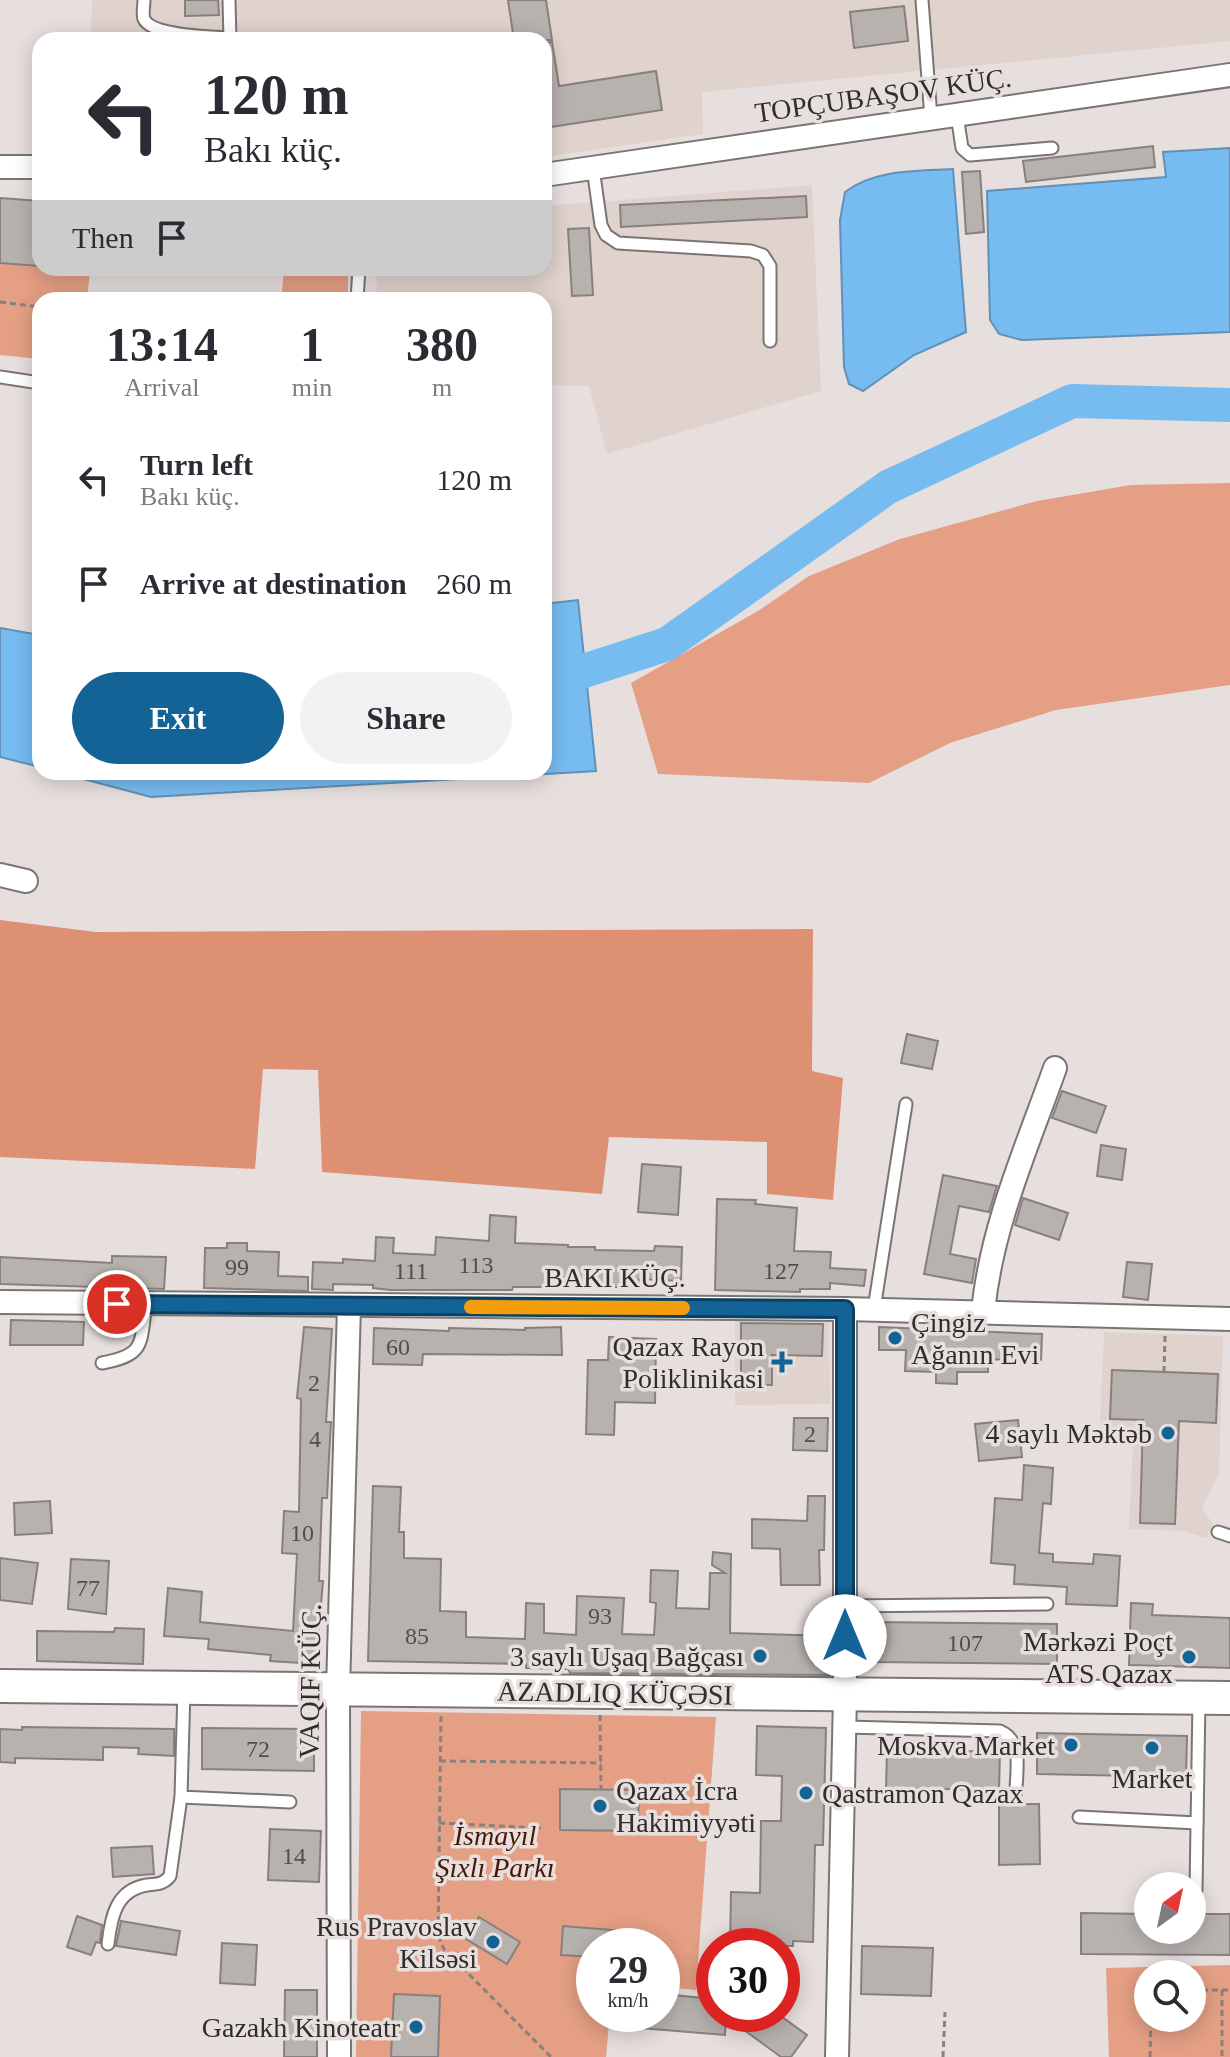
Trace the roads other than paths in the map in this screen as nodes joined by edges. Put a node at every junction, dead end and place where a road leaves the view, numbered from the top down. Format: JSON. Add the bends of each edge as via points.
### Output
{"nodes":[{"id":1,"x":144,"y":0,"type":"edge"},
{"id":2,"x":229,"y":0,"type":"edge"},
{"id":3,"x":922,"y":0,"type":"edge"},
{"id":4,"x":171,"y":32,"type":"edge"},
{"id":5,"x":230,"y":32,"type":"edge"},
{"id":6,"x":1230,"y":75,"type":"edge"},
{"id":7,"x":957,"y":115,"type":"junction"},
{"id":8,"x":931,"y":118,"type":"junction"},
{"id":9,"x":1052,"y":148,"type":"dead end"},
{"id":10,"x":0,"y":167,"type":"edge"},
{"id":11,"x":32,"y":167,"type":"edge"},
{"id":12,"x":593,"y":168,"type":"junction"},
{"id":13,"x":552,"y":174,"type":"edge"},
{"id":14,"x":770,"y":341,"type":"dead end"},
{"id":15,"x":0,"y":377,"type":"edge"},
{"id":16,"x":32,"y":382,"type":"edge"},
{"id":17,"x":0,"y":875,"type":"edge"},
{"id":18,"x":26,"y":881,"type":"dead end"},
{"id":19,"x":1055,"y":1068,"type":"dead end"},
{"id":20,"x":906,"y":1104,"type":"dead end"},
{"id":21,"x":0,"y":1302,"type":"edge"},
{"id":22,"x":146,"y":1304,"type":"junction"},
{"id":23,"x":349,"y":1306,"type":"junction"},
{"id":24,"x":845,"y":1309,"type":"junction"},
{"id":25,"x":874,"y":1309,"type":"junction"},
{"id":26,"x":983,"y":1312,"type":"junction"},
{"id":27,"x":1230,"y":1319,"type":"edge"},
{"id":28,"x":102,"y":1363,"type":"dead end"},
{"id":29,"x":1047,"y":1604,"type":"dead end"},
{"id":30,"x":845,"y":1606,"type":"junction"},
{"id":31,"x":0,"y":1686,"type":"edge"},
{"id":32,"x":184,"y":1688,"type":"junction"},
{"id":33,"x":338,"y":1689,"type":"junction"},
{"id":34,"x":1214,"y":1698,"type":"edge"},
{"id":35,"x":845,"y":1712,"type":"junction"},
{"id":36,"x":1016,"y":1792,"type":"dead end"},
{"id":37,"x":181,"y":1797,"type":"junction"},
{"id":38,"x":290,"y":1802,"type":"dead end"},
{"id":39,"x":1079,"y":1817,"type":"dead end"},
{"id":40,"x":1197,"y":1823,"type":"junction"},
{"id":41,"x":1196,"y":1872,"type":"edge"},
{"id":42,"x":108,"y":1944,"type":"dead end"},
{"id":43,"x":339,"y":2057,"type":"edge"},
{"id":44,"x":837,"y":2057,"type":"edge"}],
"edges":[{"from":1,"to":4,"type":"lane","via":[[143,18],[150,26]]},
{"from":2,"to":5,"type":"lane"},
{"from":3,"to":8,"type":"lane"},
{"from":6,"to":7,"type":"street","name":"TOPÇUBAŞOV KÜÇ."},
{"from":7,"to":8,"type":"street","name":"TOPÇUBAŞOV KÜÇ."},
{"from":7,"to":9,"type":"lane","via":[[962,148],[970,155]]},
{"from":8,"to":12,"type":"street","name":"TOPÇUBAŞOV KÜÇ."},
{"from":10,"to":11,"type":"street"},
{"from":12,"to":13,"type":"street","name":"TOPÇUBAŞOV KÜÇ."},
{"from":12,"to":14,"type":"lane","via":[[601,225],[618,243],[763,255],[770,266]]},
{"from":15,"to":16,"type":"lane"},
{"from":17,"to":18,"type":"street"},
{"from":19,"to":26,"type":"street","via":[[998,1230]]},
{"from":20,"to":25,"type":"lane"},
{"from":21,"to":22,"type":"street"},
{"from":22,"to":23,"type":"street"},
{"from":22,"to":28,"type":"lane","via":[[135,1353]]},
{"from":23,"to":24,"type":"street"},
{"from":23,"to":33,"type":"street","name":"VAQIF KÜÇ."},
{"from":24,"to":25,"type":"street"},
{"from":24,"to":30,"type":"street"},
{"from":25,"to":26,"type":"street"},
{"from":26,"to":27,"type":"street"},
{"from":29,"to":30,"type":"lane"},
{"from":30,"to":35,"type":"street"},
{"from":31,"to":32,"type":"street"},
{"from":32,"to":33,"type":"street"},
{"from":32,"to":37,"type":"lane"},
{"from":33,"to":35,"type":"street"},
{"from":33,"to":43,"type":"street","name":"VAQIF KÜÇ."},
{"from":34,"to":35,"type":"street"},
{"from":34,"to":40,"type":"lane"},
{"from":35,"to":36,"type":"lane","via":[[1000,1731],[1016,1744]]},
{"from":35,"to":44,"type":"street"},
{"from":37,"to":38,"type":"lane"},
{"from":37,"to":42,"type":"lane","via":[[170,1876],[163,1883],[136,1887],[123,1898],[112,1916]]},
{"from":39,"to":40,"type":"lane"},
{"from":40,"to":41,"type":"lane"}]}
